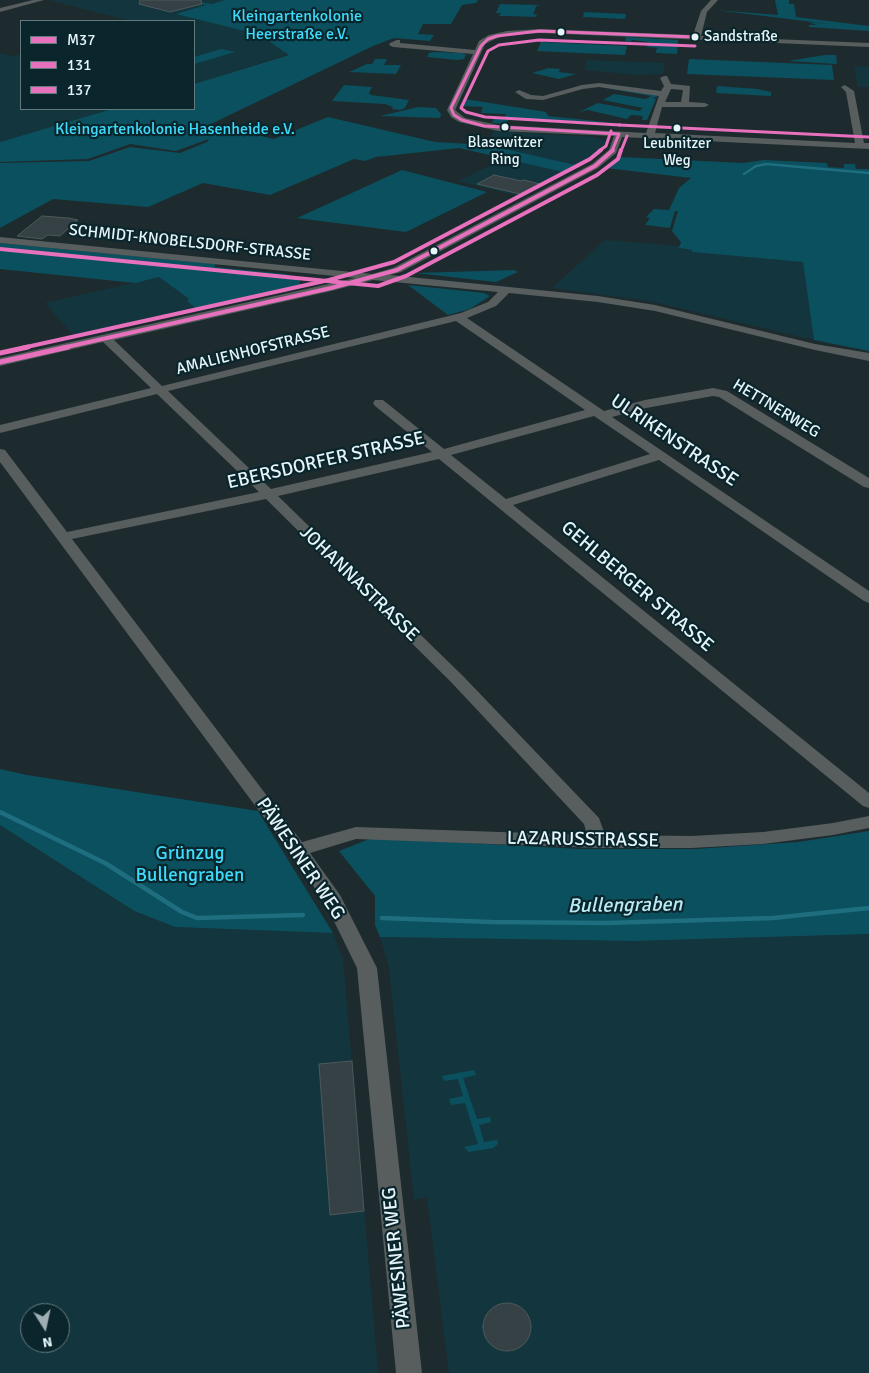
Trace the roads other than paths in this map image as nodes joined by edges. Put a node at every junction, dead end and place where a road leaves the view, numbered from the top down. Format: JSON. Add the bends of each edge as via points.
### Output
{"nodes":[{"id":1,"x":41,"y":0,"type":"edge"},
{"id":2,"x":715,"y":0,"type":"edge"},
{"id":3,"x":0,"y":10,"type":"edge"},
{"id":4,"x":695,"y":37,"type":"junction"},
{"id":5,"x":397,"y":42,"type":"dead end"},
{"id":6,"x":869,"y":45,"type":"edge"},
{"id":7,"x":478,"y":52,"type":"junction"},
{"id":8,"x":666,"y":86,"type":"junction"},
{"id":9,"x":845,"y":87,"type":"dead end"},
{"id":10,"x":519,"y":92,"type":"dead end"},
{"id":11,"x":660,"y":104,"type":"junction"},
{"id":12,"x":685,"y":104,"type":"junction"},
{"id":13,"x":705,"y":105,"type":"dead end"},
{"id":14,"x":619,"y":134,"type":"junction"},
{"id":15,"x":650,"y":135,"type":"junction"},
{"id":16,"x":864,"y":146,"type":"edge"},
{"id":17,"x":0,"y":240,"type":"edge"},
{"id":18,"x":292,"y":270,"type":"junction"},
{"id":19,"x":377,"y":277,"type":"junction"},
{"id":20,"x":506,"y":290,"type":"junction"},
{"id":21,"x":312,"y":292,"type":"junction"},
{"id":22,"x":458,"y":317,"type":"junction"},
{"id":23,"x":105,"y":338,"type":"junction"},
{"id":24,"x":869,"y":358,"type":"edge"},
{"id":25,"x":0,"y":362,"type":"edge"},
{"id":26,"x":158,"y":390,"type":"junction"},
{"id":27,"x":379,"y":403,"type":"dead end"},
{"id":28,"x":597,"y":414,"type":"junction"},
{"id":29,"x":0,"y":429,"type":"edge"},
{"id":30,"x":0,"y":453,"type":"edge"},
{"id":31,"x":442,"y":454,"type":"junction"},
{"id":32,"x":662,"y":455,"type":"junction"},
{"id":33,"x":869,"y":484,"type":"edge"},
{"id":34,"x":267,"y":494,"type":"junction"},
{"id":35,"x":504,"y":504,"type":"junction"},
{"id":36,"x":64,"y":537,"type":"junction"},
{"id":37,"x":869,"y":598,"type":"edge"},
{"id":38,"x":869,"y":802,"type":"edge"},
{"id":39,"x":869,"y":822,"type":"edge"},
{"id":40,"x":598,"y":842,"type":"junction"},
{"id":41,"x":298,"y":850,"type":"junction"},
{"id":42,"x":409,"y":1373,"type":"edge"}],
"edges":[{"from":1,"to":3,"type":"street"},
{"from":2,"to":4,"type":"street","via":[[704,12]]},
{"from":4,"to":6,"type":"street"},
{"from":4,"to":7,"type":"street","via":[[520,32],[488,39]]},
{"from":5,"to":7,"type":"street","via":[[393,45]]},
{"from":7,"to":14,"type":"street","via":[[451,107],[457,117],[494,127]]},
{"from":8,"to":10,"type":"street","via":[[599,85],[544,98],[529,97]]},
{"from":8,"to":11,"type":"street"},
{"from":8,"to":12,"type":"street","via":[[687,88]]},
{"from":9,"to":16,"type":"street","via":[[850,91]]},
{"from":11,"to":12,"type":"street"},
{"from":11,"to":15,"type":"street"},
{"from":12,"to":13,"type":"street"},
{"from":14,"to":15,"type":"street"},
{"from":14,"to":19,"type":"street","via":[[613,151],[593,167],[402,268]]},
{"from":15,"to":16,"type":"street"},
{"from":17,"to":18,"type":"street","name":"SCHMIDT-KNOBELSDORF-STRASSE"},
{"from":18,"to":19,"type":"street","name":"SCHMIDT-KNOBELSDORF-STRASSE"},
{"from":18,"to":21,"type":"street","via":[[316,282]]},
{"from":19,"to":20,"type":"street"},
{"from":19,"to":21,"type":"street"},
{"from":20,"to":22,"type":"street","name":"AMALIENHOFSTRASSE","via":[[492,304]]},
{"from":20,"to":24,"type":"street","via":[[647,306]]},
{"from":21,"to":23,"type":"street"},
{"from":22,"to":26,"type":"street","name":"AMALIENHOFSTRASSE"},
{"from":22,"to":28,"type":"street","name":"ULRIKENSTRASSE"},
{"from":23,"to":25,"type":"street"},
{"from":23,"to":26,"type":"street","name":"JOHANNASTRASSE"},
{"from":26,"to":29,"type":"street","name":"AMALIENHOFSTRASSE"},
{"from":26,"to":34,"type":"street","name":"JOHANNASTRASSE"},
{"from":27,"to":31,"type":"street","name":"GEHLBERGER STRASSE"},
{"from":28,"to":31,"type":"street","name":"EBERSDORFER STRASSE"},
{"from":28,"to":32,"type":"street","name":"ULRIKENSTRASSE"},
{"from":28,"to":33,"type":"street","name":"HETTNERWEG","via":[[713,392],[722,394]]},
{"from":30,"to":36,"type":"street","name":"PÄWESINER WEG"},
{"from":31,"to":34,"type":"street","name":"EBERSDORFER STRASSE"},
{"from":31,"to":35,"type":"street","name":"GEHLBERGER STRASSE"},
{"from":32,"to":35,"type":"street"},
{"from":32,"to":37,"type":"street","name":"ULRIKENSTRASSE"},
{"from":34,"to":36,"type":"street","name":"EBERSDORFER STRASSE"},
{"from":34,"to":40,"type":"street","name":"JOHANNASTRASSE","via":[[457,679],[593,822]]},
{"from":35,"to":38,"type":"street","name":"GEHLBERGER STRASSE"},
{"from":36,"to":41,"type":"street","name":"PÄWESINER WEG"},
{"from":39,"to":40,"type":"street","name":"LAZARUSSTRASSE","via":[[763,838]]},
{"from":40,"to":41,"type":"street","name":"LAZARUSSTRASSE","via":[[378,833],[347,835]]},
{"from":41,"to":42,"type":"street","name":"PÄWESINER WEG","via":[[333,900],[367,968]]}]}
